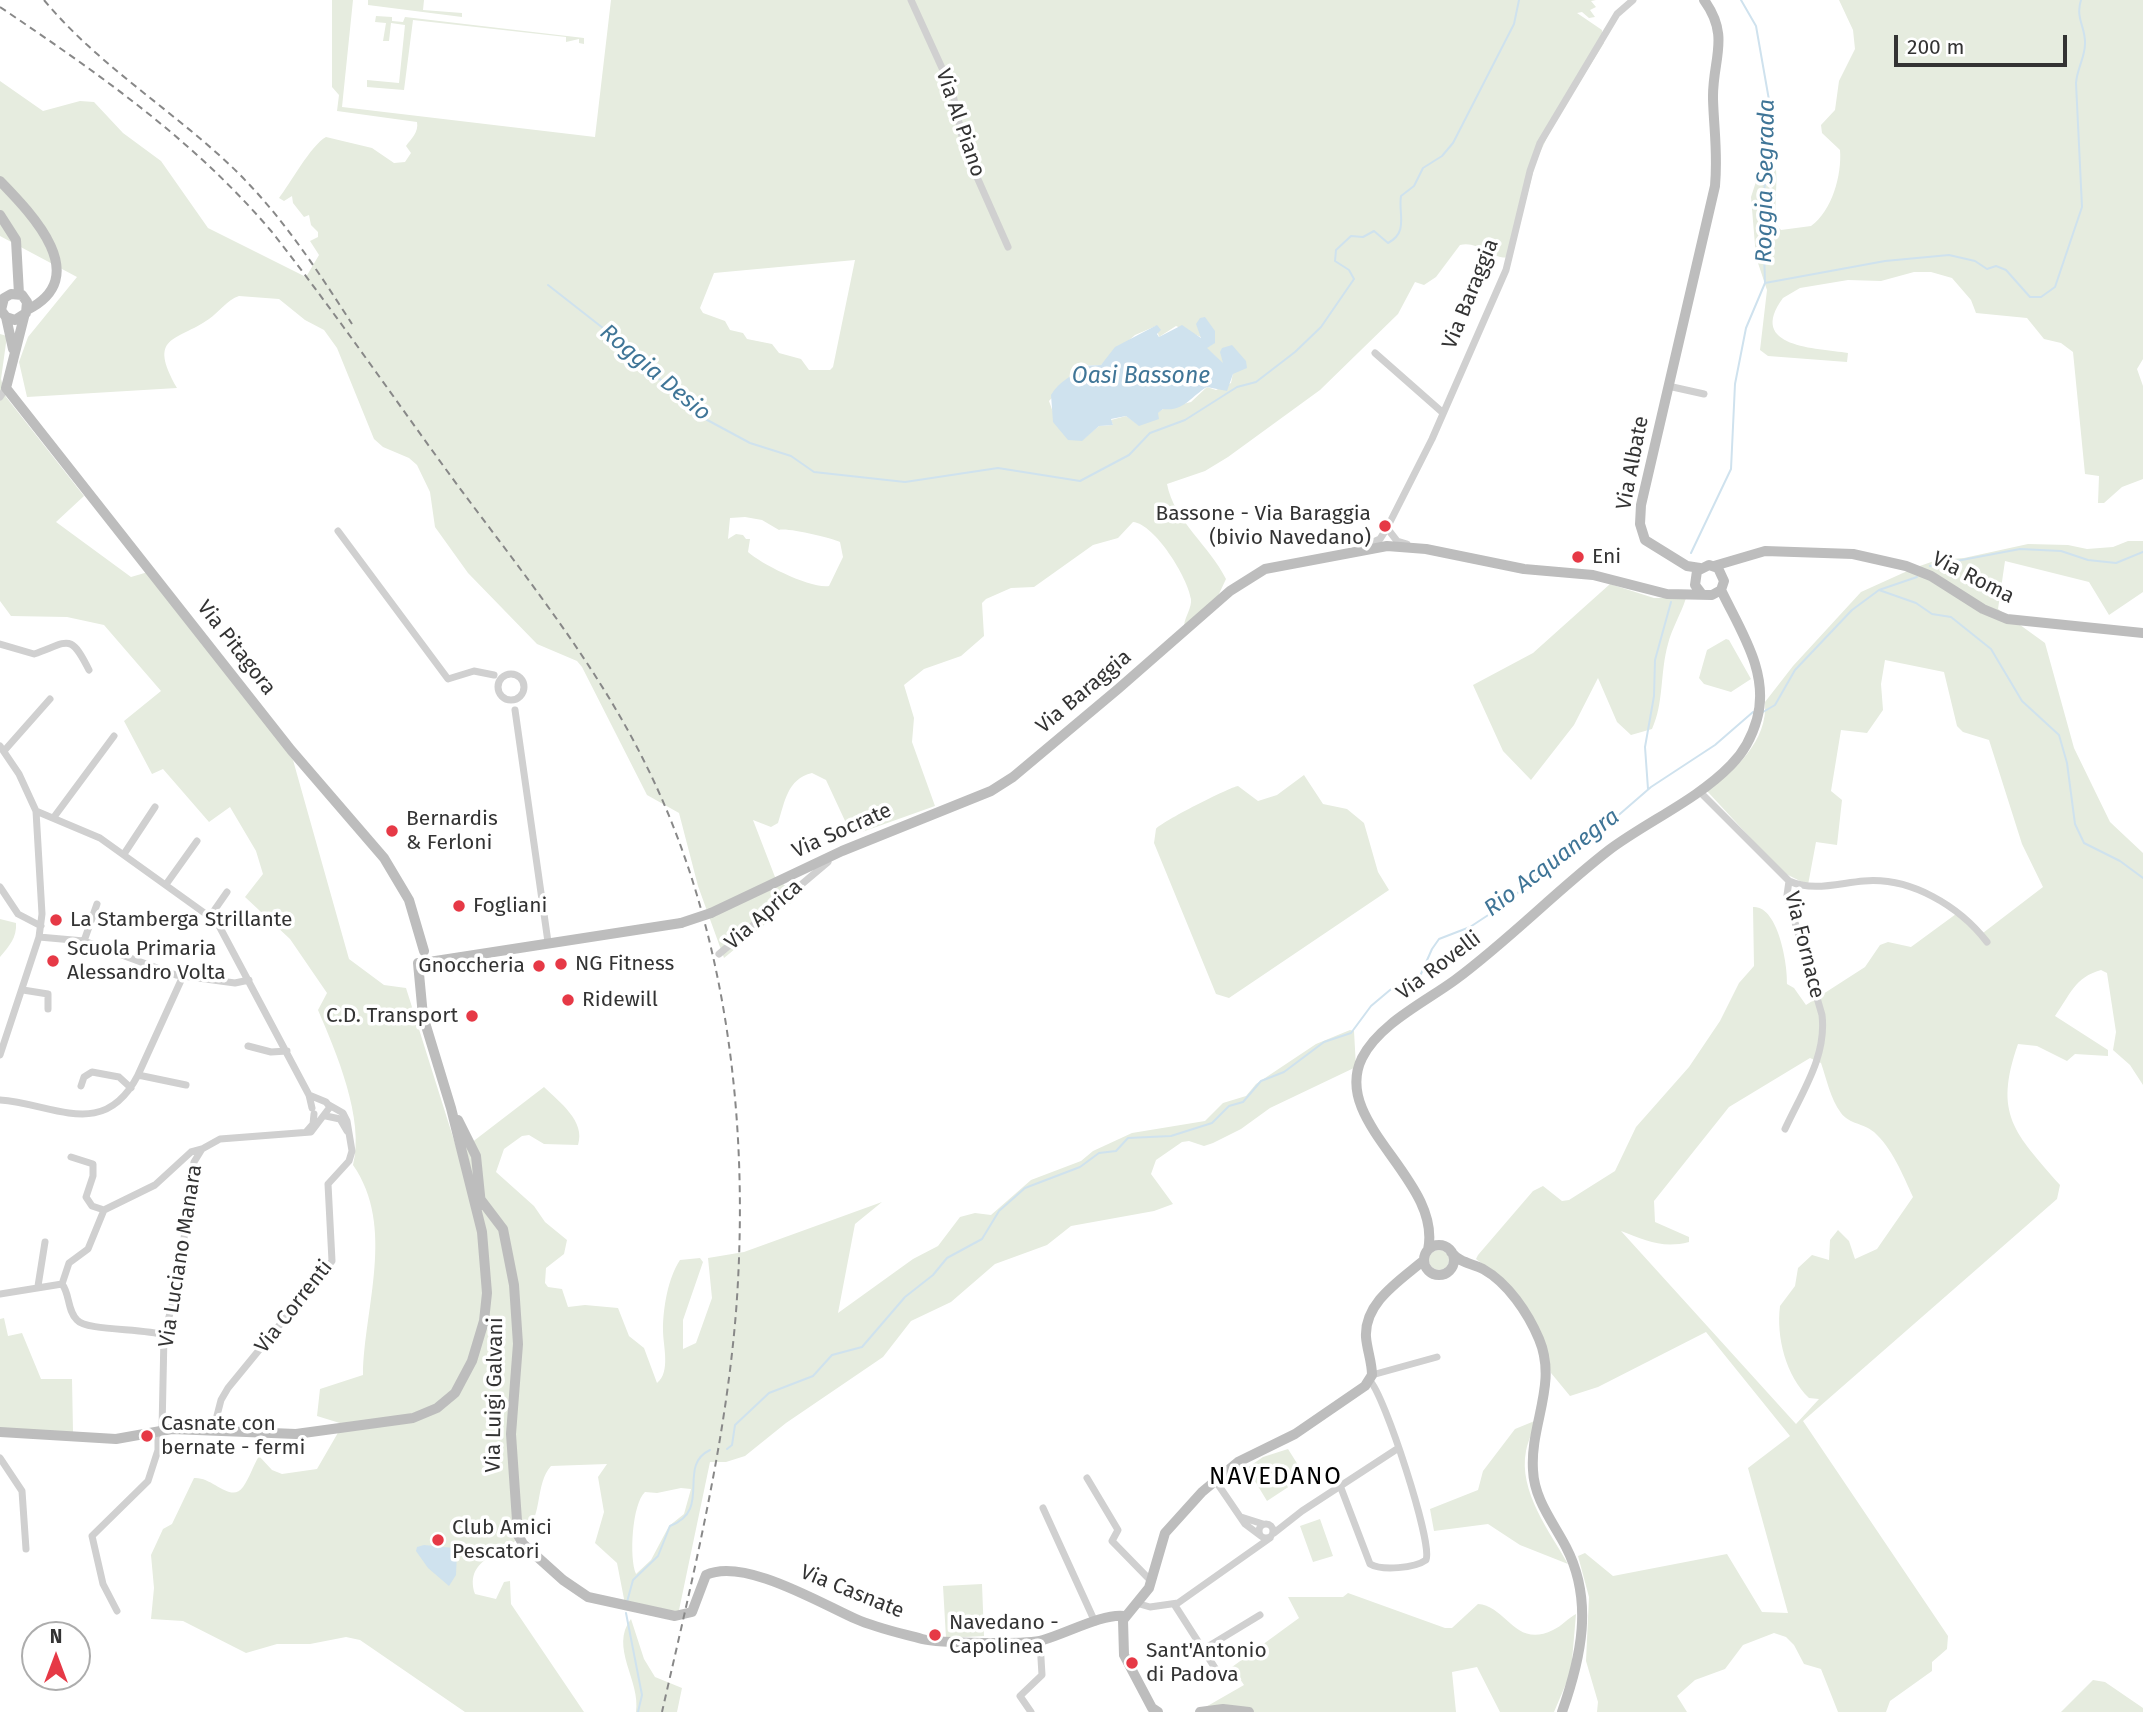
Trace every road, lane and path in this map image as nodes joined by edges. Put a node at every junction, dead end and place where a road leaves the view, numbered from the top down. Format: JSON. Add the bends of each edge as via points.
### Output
{"nodes":[{"id":1,"x":911,"y":0,"type":"edge"},
{"id":2,"x":1633,"y":0,"type":"edge"},
{"id":3,"x":1704,"y":0,"type":"edge"},
{"id":4,"x":0,"y":181,"type":"edge"},
{"id":5,"x":0,"y":215,"type":"edge"},
{"id":6,"x":1008,"y":247,"type":"dead end"},
{"id":7,"x":48,"y":293,"type":"junction"},
{"id":8,"x":12,"y":296,"type":"edge"},
{"id":9,"x":2,"y":312,"type":"edge"},
{"id":10,"x":25,"y":313,"type":"junction"},
{"id":11,"x":13,"y":349,"type":"junction"},
{"id":12,"x":1375,"y":353,"type":"dead end"},
{"id":13,"x":13,"y":365,"type":"junction"},
{"id":14,"x":1668,"y":386,"type":"junction"},
{"id":15,"x":3,"y":392,"type":"edge"},
{"id":16,"x":1704,"y":394,"type":"dead end"},
{"id":17,"x":19,"y":403,"type":"junction"},
{"id":18,"x":1442,"y":412,"type":"junction"},
{"id":19,"x":1387,"y":528,"type":"junction"},
{"id":20,"x":338,"y":531,"type":"dead end"},
{"id":21,"x":1387,"y":546,"type":"junction"},
{"id":22,"x":1424,"y":549,"type":"junction"},
{"id":23,"x":1348,"y":551,"type":"junction"},
{"id":24,"x":1746,"y":557,"type":"junction"},
{"id":25,"x":1714,"y":566,"type":"junction"},
{"id":26,"x":1696,"y":575,"type":"junction"},
{"id":27,"x":1714,"y":590,"type":"junction"},
{"id":28,"x":1681,"y":593,"type":"junction"},
{"id":29,"x":2143,"y":633,"type":"edge"},
{"id":30,"x":0,"y":643,"type":"edge"},
{"id":31,"x":89,"y":670,"type":"dead end"},
{"id":32,"x":494,"y":675,"type":"junction"},
{"id":33,"x":505,"y":675,"type":"junction"},
{"id":34,"x":497,"y":686,"type":"junction"},
{"id":35,"x":518,"y":698,"type":"junction"},
{"id":36,"x":50,"y":699,"type":"dead end"},
{"id":37,"x":508,"y":700,"type":"junction"},
{"id":38,"x":515,"y":710,"type":"junction"},
{"id":39,"x":114,"y":736,"type":"dead end"},
{"id":40,"x":2,"y":748,"type":"edge"},
{"id":41,"x":991,"y":791,"type":"joint"},
{"id":42,"x":1699,"y":791,"type":"junction"},
{"id":43,"x":155,"y":807,"type":"dead end"},
{"id":44,"x":36,"y":811,"type":"junction"},
{"id":45,"x":54,"y":817,"type":"junction"},
{"id":46,"x":197,"y":841,"type":"dead end"},
{"id":47,"x":842,"y":850,"type":"junction"},
{"id":48,"x":124,"y":854,"type":"junction"},
{"id":49,"x":1789,"y":881,"type":"junction"},
{"id":50,"x":167,"y":883,"type":"junction"},
{"id":51,"x":1,"y":892,"type":"edge"},
{"id":52,"x":227,"y":892,"type":"dead end"},
{"id":53,"x":97,"y":904,"type":"dead end"},
{"id":54,"x":211,"y":915,"type":"junction"},
{"id":55,"x":41,"y":926,"type":"junction"},
{"id":56,"x":39,"y":937,"type":"junction"},
{"id":57,"x":84,"y":941,"type":"junction"},
{"id":58,"x":548,"y":942,"type":"junction"},
{"id":59,"x":1987,"y":942,"type":"dead end"},
{"id":60,"x":719,"y":954,"type":"dead end"},
{"id":61,"x":424,"y":958,"type":"junction"},
{"id":62,"x":183,"y":976,"type":"junction"},
{"id":63,"x":249,"y":980,"type":"junction"},
{"id":64,"x":23,"y":990,"type":"junction"},
{"id":65,"x":48,"y":1009,"type":"dead end"},
{"id":66,"x":248,"y":1046,"type":"dead end"},
{"id":67,"x":287,"y":1051,"type":"junction"},
{"id":68,"x":0,"y":1055,"type":"edge"},
{"id":69,"x":138,"y":1075,"type":"junction"},
{"id":70,"x":186,"y":1085,"type":"dead end"},
{"id":71,"x":81,"y":1086,"type":"dead end"},
{"id":72,"x":131,"y":1088,"type":"junction"},
{"id":73,"x":309,"y":1095,"type":"junction"},
{"id":74,"x":0,"y":1100,"type":"edge"},
{"id":75,"x":318,"y":1100,"type":"junction"},
{"id":76,"x":329,"y":1105,"type":"junction"},
{"id":77,"x":313,"y":1111,"type":"junction"},
{"id":78,"x":325,"y":1116,"type":"junction"},
{"id":79,"x":1785,"y":1129,"type":"dead end"},
{"id":80,"x":306,"y":1132,"type":"junction"},
{"id":81,"x":350,"y":1138,"type":"junction"},
{"id":82,"x":202,"y":1149,"type":"junction"},
{"id":83,"x":71,"y":1157,"type":"dead end"},
{"id":84,"x":470,"y":1158,"type":"junction"},
{"id":85,"x":481,"y":1200,"type":"junction"},
{"id":86,"x":104,"y":1210,"type":"junction"},
{"id":87,"x":480,"y":1220,"type":"junction"},
{"id":88,"x":1430,"y":1230,"type":"junction"},
{"id":89,"x":45,"y":1242,"type":"dead end"},
{"id":90,"x":1447,"y":1249,"type":"junction"},
{"id":91,"x":1426,"y":1255,"type":"junction"},
{"id":92,"x":1475,"y":1266,"type":"junction"},
{"id":93,"x":1449,"y":1271,"type":"junction"},
{"id":94,"x":1430,"y":1272,"type":"junction"},
{"id":95,"x":1407,"y":1274,"type":"junction"},
{"id":96,"x":62,"y":1284,"type":"junction"},
{"id":97,"x":37,"y":1286,"type":"junction"},
{"id":98,"x":0,"y":1294,"type":"edge"},
{"id":99,"x":164,"y":1335,"type":"junction"},
{"id":100,"x":1437,"y":1357,"type":"dead end"},
{"id":101,"x":1371,"y":1378,"type":"junction"},
{"id":102,"x":160,"y":1430,"type":"junction"},
{"id":103,"x":213,"y":1431,"type":"junction"},
{"id":104,"x":0,"y":1432,"type":"edge"},
{"id":105,"x":1397,"y":1449,"type":"junction"},
{"id":106,"x":0,"y":1458,"type":"edge"},
{"id":107,"x":1087,"y":1478,"type":"dead end"},
{"id":108,"x":1216,"y":1480,"type":"junction"},
{"id":109,"x":1341,"y":1488,"type":"junction"},
{"id":110,"x":1043,"y":1508,"type":"dead end"},
{"id":111,"x":1240,"y":1517,"type":"junction"},
{"id":112,"x":1268,"y":1531,"type":"junction"},
{"id":113,"x":26,"y":1549,"type":"dead end"},
{"id":114,"x":1151,"y":1581,"type":"junction"},
{"id":115,"x":1136,"y":1603,"type":"junction"},
{"id":116,"x":1174,"y":1604,"type":"junction"},
{"id":117,"x":632,"y":1609,"type":"joint"},
{"id":118,"x":117,"y":1611,"type":"dead end"},
{"id":119,"x":1260,"y":1615,"type":"dead end"},
{"id":120,"x":1124,"y":1616,"type":"junction"},
{"id":121,"x":1095,"y":1622,"type":"junction"},
{"id":122,"x":1040,"y":1642,"type":"junction"},
{"id":123,"x":1204,"y":1648,"type":"junction"},
{"id":124,"x":1215,"y":1668,"type":"dead end"},
{"id":125,"x":1031,"y":1712,"type":"edge"},
{"id":126,"x":1158,"y":1712,"type":"edge"},
{"id":127,"x":1200,"y":1712,"type":"edge"},
{"id":128,"x":1249,"y":1712,"type":"edge"},
{"id":129,"x":1562,"y":1712,"type":"edge"}],
"edges":[{"from":1,"to":6,"type":"street","name":"Via Al Piano","via":[[952,90],[965,150]]},
{"from":2,"to":18,"type":"street","name":"Via Baraggia","via":[[1617,14],[1540,143],[1506,270]]},
{"from":3,"to":14,"type":"street","name":"Via Albate","via":[[1721,44],[1713,97],[1718,147],[1715,186]]},
{"from":4,"to":7,"type":"street","via":[[52,248],[57,276]]},
{"from":5,"to":8,"type":"street","via":[[16,240]]},
{"from":7,"to":8,"type":"street"},
{"from":7,"to":10,"type":"street"},
{"from":8,"to":9,"type":"street"},
{"from":8,"to":10,"type":"street"},
{"from":9,"to":10,"type":"street","via":[[15,320]]},
{"from":9,"to":11,"type":"street"},
{"from":10,"to":11,"type":"street"},
{"from":11,"to":13,"type":"street"},
{"from":12,"to":18,"type":"street"},
{"from":13,"to":15,"type":"street"},
{"from":13,"to":17,"type":"street"},
{"from":14,"to":16,"type":"street"},
{"from":14,"to":26,"type":"street","name":"Via Albate","via":[[1640,524],[1645,540]]},
{"from":15,"to":17,"type":"street","name":"Via Pitagora"},
{"from":17,"to":61,"type":"street","name":"Via Pitagora","via":[[291,750],[384,858],[409,900]]},
{"from":18,"to":19,"type":"street","name":"Via Baraggia"},
{"from":19,"to":21,"type":"street"},
{"from":19,"to":22,"type":"street","via":[[1397,541]]},
{"from":19,"to":23,"type":"street","name":"Via Baraggia","via":[[1373,544]]},
{"from":20,"to":32,"type":"street","via":[[448,680],[474,671]]},
{"from":21,"to":22,"type":"street","name":"Via Baraggia"},
{"from":21,"to":23,"type":"street","name":"Via Baraggia"},
{"from":22,"to":28,"type":"street","name":"Via Baraggia"},
{"from":23,"to":41,"type":"street","name":"Via Baraggia","via":[[1265,569],[1230,591]]},
{"from":24,"to":25,"type":"street","name":"Via Roma"},
{"from":24,"to":27,"type":"street"},
{"from":24,"to":29,"type":"street","name":"Via Roma","via":[[1776,551],[1861,555],[1931,576],[2007,619]]},
{"from":25,"to":26,"type":"street","name":"Via Albate"},
{"from":25,"to":27,"type":"street","via":[[1722,572]]},
{"from":26,"to":27,"type":"street"},
{"from":26,"to":28,"type":"street","via":[[1690,588]]},
{"from":27,"to":28,"type":"street","name":"Via Baraggia"},
{"from":27,"to":42,"type":"street","name":"Via Rovelli","via":[[1732,613],[1756,666],[1758,717],[1741,755]]},
{"from":30,"to":31,"type":"street","via":[[34,654],[61,642],[72,643]]},
{"from":32,"to":33,"type":"street"},
{"from":32,"to":34,"type":"street"},
{"from":33,"to":34,"type":"street"},
{"from":33,"to":35,"type":"street","via":[[521,678],[524,689]]},
{"from":34,"to":37,"type":"street"},
{"from":35,"to":37,"type":"street"},
{"from":35,"to":38,"type":"street"},
{"from":36,"to":40,"type":"street"},
{"from":37,"to":38,"type":"street"},
{"from":38,"to":58,"type":"street"},
{"from":39,"to":45,"type":"street"},
{"from":40,"to":44,"type":"street"},
{"from":41,"to":47,"type":"street","name":"Via Socrate"},
{"from":42,"to":49,"type":"street","name":"Via Fornace"},
{"from":42,"to":88,"type":"street","name":"Via Rovelli","via":[[1607,852],[1366,1050],[1357,1070],[1360,1103],[1419,1197]]},
{"from":43,"to":48,"type":"street"},
{"from":44,"to":45,"type":"street"},
{"from":44,"to":55,"type":"street"},
{"from":45,"to":48,"type":"street"},
{"from":46,"to":50,"type":"street"},
{"from":47,"to":58,"type":"street","name":"Via Socrate","bridge":true,"via":[[681,923]]},
{"from":47,"to":60,"type":"street","name":"Via Aprica"},
{"from":48,"to":50,"type":"street"},
{"from":49,"to":59,"type":"street","via":[[1808,888],[1868,881],[1923,892],[1950,907]]},
{"from":49,"to":79,"type":"street","name":"Via Fornace","via":[[1787,895],[1824,1032],[1820,1055]]},
{"from":50,"to":54,"type":"street"},
{"from":51,"to":55,"type":"street","via":[[18,914]]},
{"from":52,"to":54,"type":"street"},
{"from":53,"to":57,"type":"street"},
{"from":54,"to":63,"type":"street"},
{"from":55,"to":56,"type":"street"},
{"from":56,"to":57,"type":"street"},
{"from":56,"to":64,"type":"street"},
{"from":57,"to":62,"type":"street"},
{"from":58,"to":61,"type":"street"},
{"from":61,"to":84,"type":"street","name":"Via Pitagora","via":[[423,1016]]},
{"from":62,"to":63,"type":"street","via":[[235,983]]},
{"from":62,"to":69,"type":"street"},
{"from":63,"to":67,"type":"street"},
{"from":64,"to":65,"type":"street","via":[[48,994]]},
{"from":64,"to":68,"type":"street"},
{"from":66,"to":67,"type":"street"},
{"from":67,"to":73,"type":"street"},
{"from":69,"to":70,"type":"street"},
{"from":69,"to":72,"type":"street"},
{"from":71,"to":72,"type":"street","via":[[92,1072],[120,1077]]},
{"from":72,"to":74,"type":"street","via":[[112,1106],[91,1116]]},
{"from":73,"to":75,"type":"street"},
{"from":73,"to":77,"type":"street"},
{"from":75,"to":76,"type":"street"},
{"from":75,"to":77,"type":"street"},
{"from":76,"to":78,"type":"street"},
{"from":76,"to":81,"type":"street","via":[[345,1117]]},
{"from":77,"to":78,"type":"street"},
{"from":77,"to":80,"type":"street","via":[[313,1124]]},
{"from":78,"to":80,"type":"street","via":[[316,1129]]},
{"from":78,"to":81,"type":"street","via":[[340,1119]]},
{"from":80,"to":82,"type":"street","name":"Via Luciano Manara","via":[[220,1139]]},
{"from":81,"to":103,"type":"street","name":"Via Correnti","via":[[352,1156],[328,1184],[332,1261],[224,1394]]},
{"from":82,"to":86,"type":"street","via":[[191,1152],[155,1185]]},
{"from":82,"to":99,"type":"street","name":"Via Luciano Manara","via":[[192,1169],[178,1284]]},
{"from":83,"to":86,"type":"street","via":[[93,1164],[86,1197],[92,1206]]},
{"from":84,"to":85,"type":"street","name":"Via Pitagora"},
{"from":84,"to":87,"type":"street","name":"Via Pitagora"},
{"from":85,"to":87,"type":"street","name":"Via Pitagora"},
{"from":85,"to":117,"type":"street","name":"Via Luigi Galvani","via":[[503,1229],[514,1285],[518,1344],[512,1434],[515,1525],[523,1544],[563,1580],[588,1597]]},
{"from":86,"to":96,"type":"street","via":[[88,1249],[69,1264]]},
{"from":87,"to":103,"type":"street","via":[[484,1321],[468,1373],[445,1402],[398,1421],[312,1432]]},
{"from":88,"to":90,"type":"street","name":"Via Rovelli"},
{"from":88,"to":91,"type":"street","name":"Via Rovelli"},
{"from":89,"to":97,"type":"street"},
{"from":90,"to":91,"type":"street"},
{"from":90,"to":92,"type":"street"},
{"from":90,"to":93,"type":"street","via":[[1453,1262]]},
{"from":91,"to":94,"type":"street"},
{"from":91,"to":95,"type":"street"},
{"from":92,"to":93,"type":"street"},
{"from":92,"to":129,"type":"street","via":[[1510,1293],[1544,1353],[1546,1384],[1533,1472],[1539,1499],[1581,1583],[1583,1615],[1576,1665]]},
{"from":93,"to":94,"type":"street"},
{"from":94,"to":95,"type":"street"},
{"from":95,"to":101,"type":"street","via":[[1369,1318],[1366,1339]]},
{"from":96,"to":97,"type":"street"},
{"from":96,"to":99,"type":"street","via":[[80,1324]]},
{"from":97,"to":98,"type":"street"},
{"from":99,"to":102,"type":"street","name":"Via Luciano Manara"},
{"from":100,"to":101,"type":"street"},
{"from":101,"to":105,"type":"street"},
{"from":101,"to":108,"type":"street","via":[[1294,1434],[1252,1453]]},
{"from":102,"to":103,"type":"street"},
{"from":102,"to":104,"type":"street","via":[[116,1439]]},
{"from":102,"to":118,"type":"street","name":"Via Luciano Manara","via":[[148,1481],[92,1536],[107,1595]]},
{"from":105,"to":109,"type":"street"},
{"from":105,"to":109,"type":"street","via":[[1416,1498],[1429,1551],[1426,1560],[1418,1565],[1373,1567]]},
{"from":106,"to":113,"type":"street","via":[[22,1491]]},
{"from":107,"to":114,"type":"street","via":[[1118,1530],[1112,1541]]},
{"from":108,"to":111,"type":"street"},
{"from":108,"to":114,"type":"street","via":[[1165,1533]]},
{"from":109,"to":112,"type":"street"},
{"from":110,"to":121,"type":"street"},
{"from":111,"to":112,"type":"street"},
{"from":111,"to":112,"type":"street"},
{"from":112,"to":116,"type":"street"},
{"from":114,"to":115,"type":"street"},
{"from":115,"to":116,"type":"street","via":[[1150,1607]]},
{"from":115,"to":120,"type":"street"},
{"from":116,"to":123,"type":"street"},
{"from":117,"to":122,"type":"street","name":"Via Casnate","via":[[676,1616],[692,1612],[706,1575],[735,1573],[770,1581],[858,1620],[925,1640]]},
{"from":119,"to":123,"type":"street"},
{"from":120,"to":121,"type":"street","name":"Via Casnate"},
{"from":120,"to":126,"type":"street","via":[[1124,1655]]},
{"from":121,"to":122,"type":"street","name":"Via Casnate"},
{"from":122,"to":125,"type":"street","via":[[1042,1675],[1020,1696]]},
{"from":123,"to":124,"type":"street"},
{"from":127,"to":128,"type":"street"}]}
